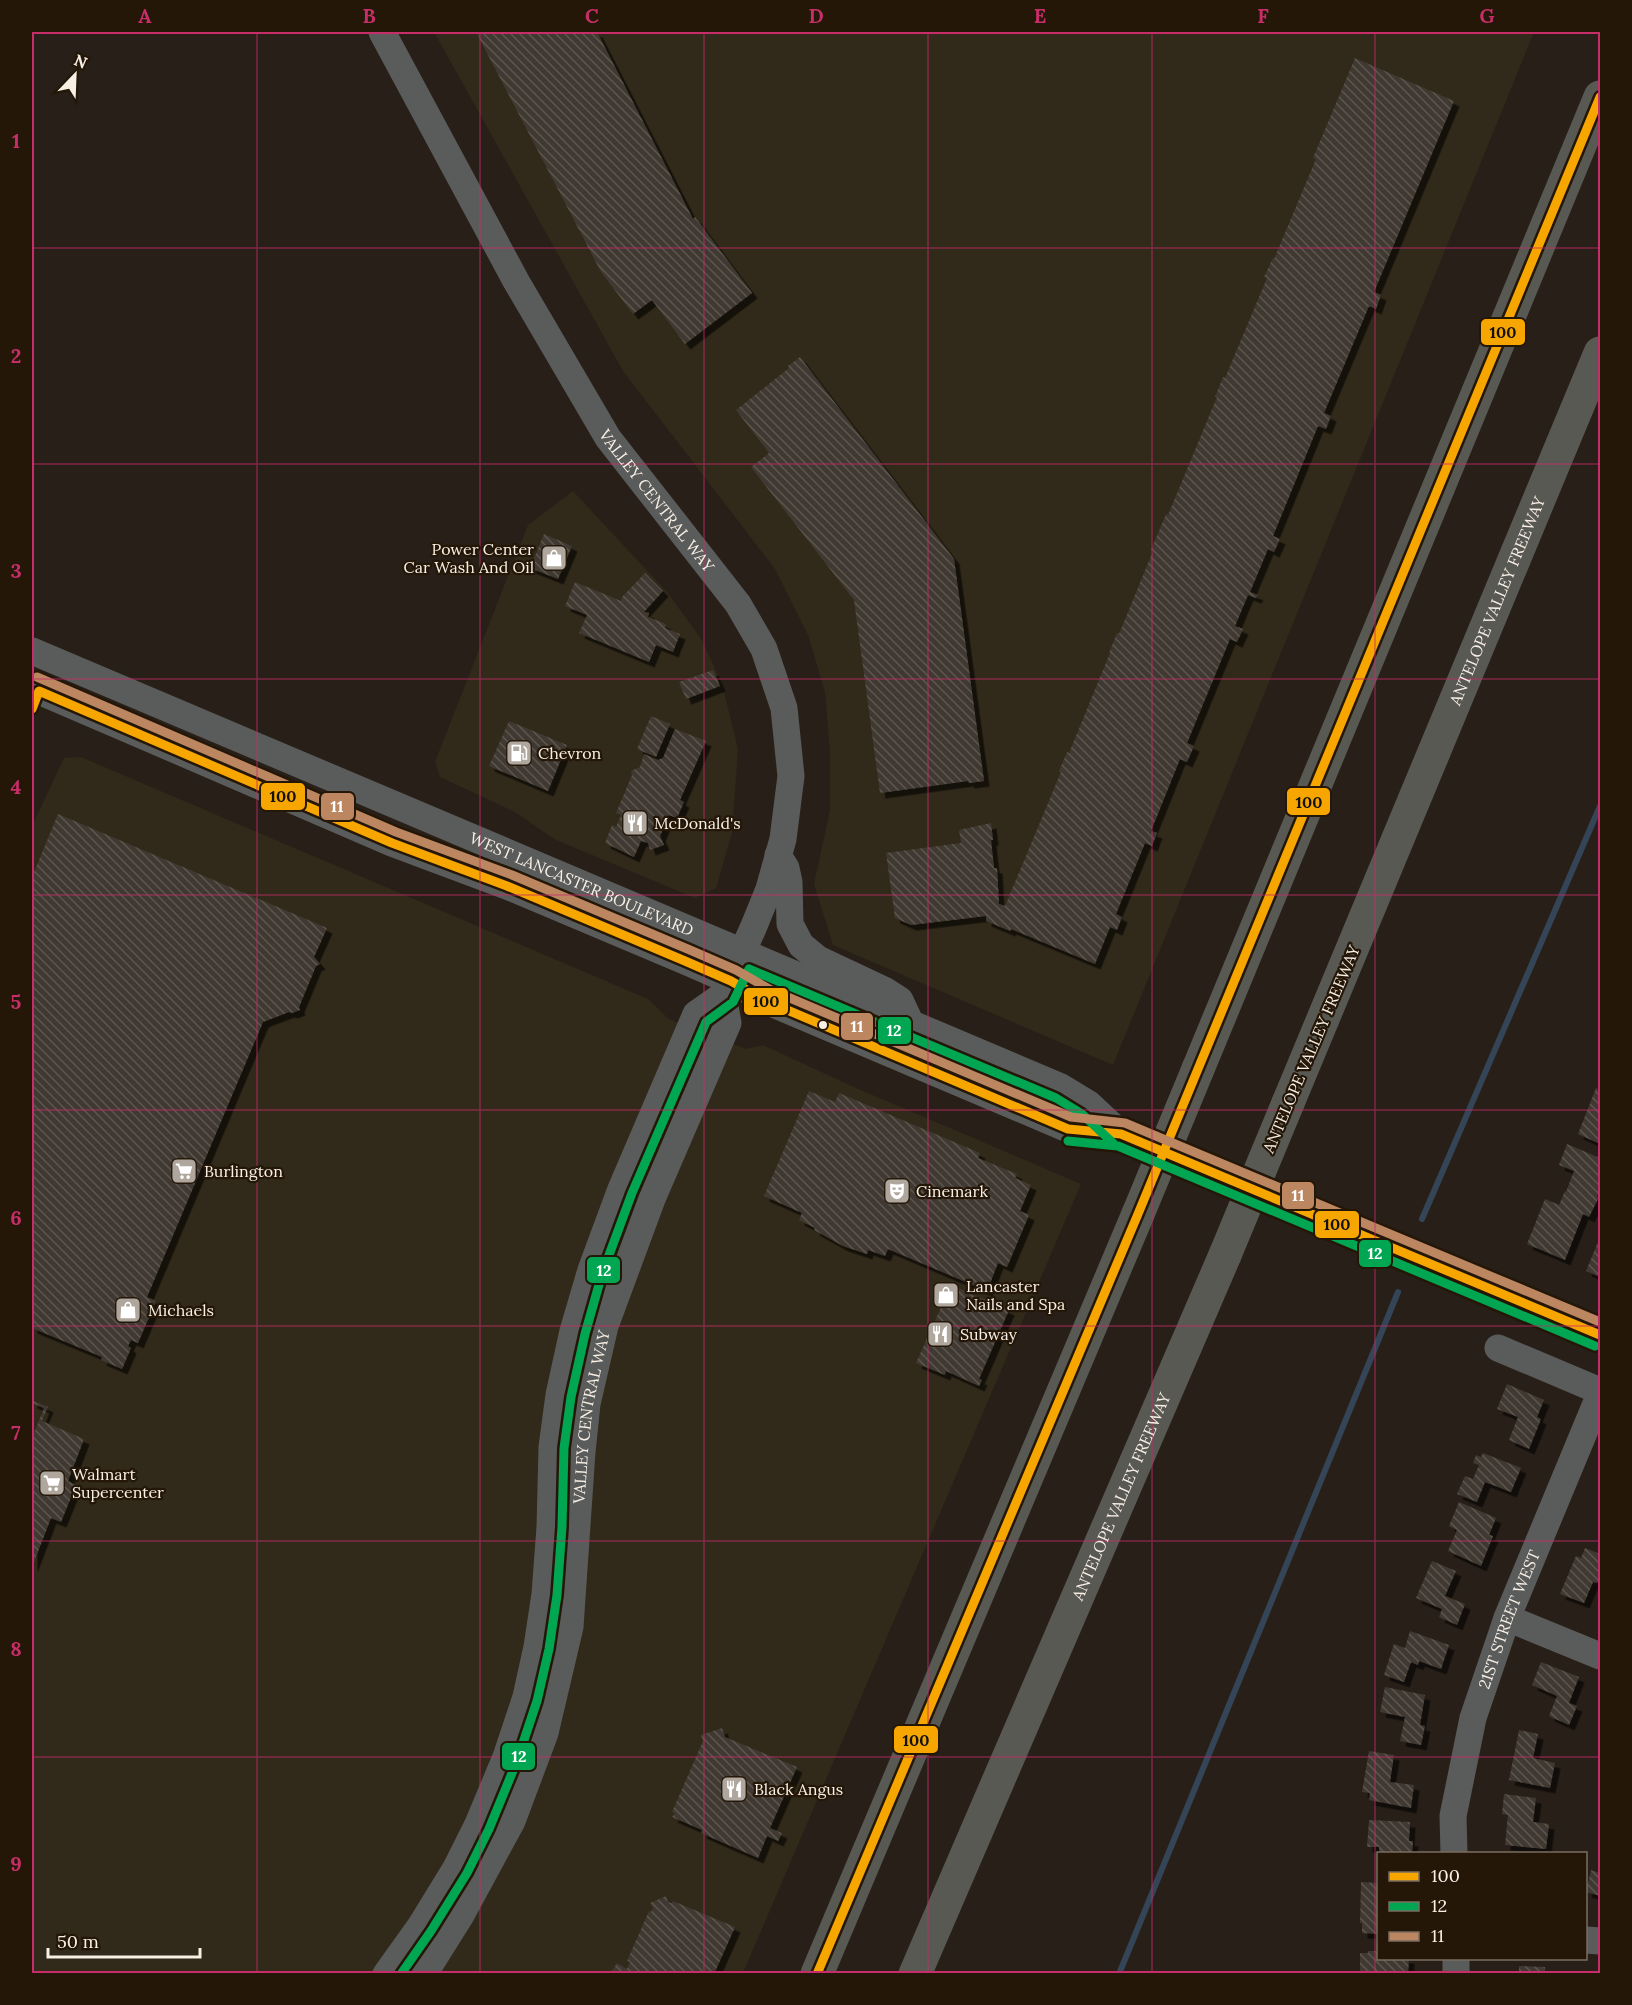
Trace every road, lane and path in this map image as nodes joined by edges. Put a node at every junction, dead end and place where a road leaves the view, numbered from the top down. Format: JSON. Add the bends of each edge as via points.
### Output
{"nodes":[{"id":1,"x":382,"y":32,"type":"edge"},
{"id":2,"x":1600,"y":97,"type":"edge"},
{"id":3,"x":1600,"y":353,"type":"edge"},
{"id":4,"x":42,"y":655,"type":"edge"},
{"id":5,"x":34,"y":696,"type":"edge"},
{"id":6,"x":778,"y":855,"type":"junction"},
{"id":7,"x":744,"y":953,"type":"junction"},
{"id":8,"x":727,"y":988,"type":"junction"},
{"id":9,"x":911,"y":1024,"type":"junction"},
{"id":10,"x":1121,"y":1134,"type":"junction"},
{"id":11,"x":1600,"y":1335,"type":"edge"},
{"id":12,"x":1498,"y":1348,"type":"dead end"},
{"id":13,"x":1600,"y":1393,"type":"edge"},
{"id":14,"x":543,"y":1609,"type":"junction"},
{"id":15,"x":1507,"y":1618,"type":"junction"},
{"id":16,"x":1600,"y":1656,"type":"edge"},
{"id":17,"x":506,"y":1757,"type":"junction"},
{"id":18,"x":533,"y":1768,"type":"junction"},
{"id":19,"x":1454,"y":1852,"type":"edge"},
{"id":20,"x":461,"y":1915,"type":"junction"},
{"id":21,"x":390,"y":1971,"type":"edge"},
{"id":22,"x":424,"y":1974,"type":"edge"},
{"id":23,"x":817,"y":1974,"type":"edge"},
{"id":24,"x":915,"y":1974,"type":"edge"}],
"edges":[{"from":1,"to":6,"type":"street","name":"VALLEY CENTRAL WAY","via":[[516,281],[608,438],[738,604],[764,649],[784,708],[791,776]]},
{"from":2,"to":23,"type":"highway","bridge":true,"via":[[1138,1214]]},
{"from":3,"to":24,"type":"highway","name":"ANTELOPE VALLEY FREEWAY","bridge":true,"via":[[1225,1255]]},
{"from":4,"to":5,"type":"street"},
{"from":4,"to":7,"type":"street","name":"WEST LANCASTER BOULEVARD"},
{"from":5,"to":8,"type":"street","name":"WEST LANCASTER BOULEVARD","via":[[507,886]]},
{"from":6,"to":7,"type":"street","name":"VALLEY CENTRAL WAY"},
{"from":6,"to":9,"type":"street","via":[[789,882],[790,924],[801,945],[818,959],[900,1000]]},
{"from":7,"to":8,"type":"street","name":"VALLEY CENTRAL WAY"},
{"from":7,"to":9,"type":"street","name":"WEST LANCASTER BOULEVARD"},
{"from":8,"to":10,"type":"street","name":"WEST LANCASTER BOULEVARD","via":[[1068,1129]]},
{"from":8,"to":14,"type":"street","name":"VALLEY CENTRAL WAY","via":[[696,1014],[591,1270],[559,1395],[552,1447]]},
{"from":8,"to":18,"type":"street","name":"VALLEY CENTRAL WAY","via":[[728,1023],[652,1199],[605,1326],[587,1404],[570,1627]]},
{"from":9,"to":10,"type":"street","name":"WEST LANCASTER BOULEVARD","via":[[1061,1087],[1089,1104]]},
{"from":10,"to":11,"type":"street","name":"WEST LANCASTER BOULEVARD"},
{"from":12,"to":13,"type":"street"},
{"from":13,"to":15,"type":"street","name":"21ST STREET WEST"},
{"from":14,"to":17,"type":"street","name":"VALLEY CENTRAL WAY","via":[[526,1697]]},
{"from":14,"to":18,"type":"street","via":[[549,1629],[522,1749]]},
{"from":15,"to":16,"type":"street"},
{"from":15,"to":19,"type":"street","name":"21ST STREET WEST","via":[[1473,1718],[1453,1816]]},
{"from":17,"to":20,"type":"street","via":[[511,1786],[464,1888]]},
{"from":17,"to":21,"type":"street","name":"VALLEY CENTRAL WAY","via":[[456,1868]]},
{"from":18,"to":20,"type":"street","name":"VALLEY CENTRAL WAY","via":[[512,1821]]},
{"from":20,"to":22,"type":"street","name":"VALLEY CENTRAL WAY"}]}
